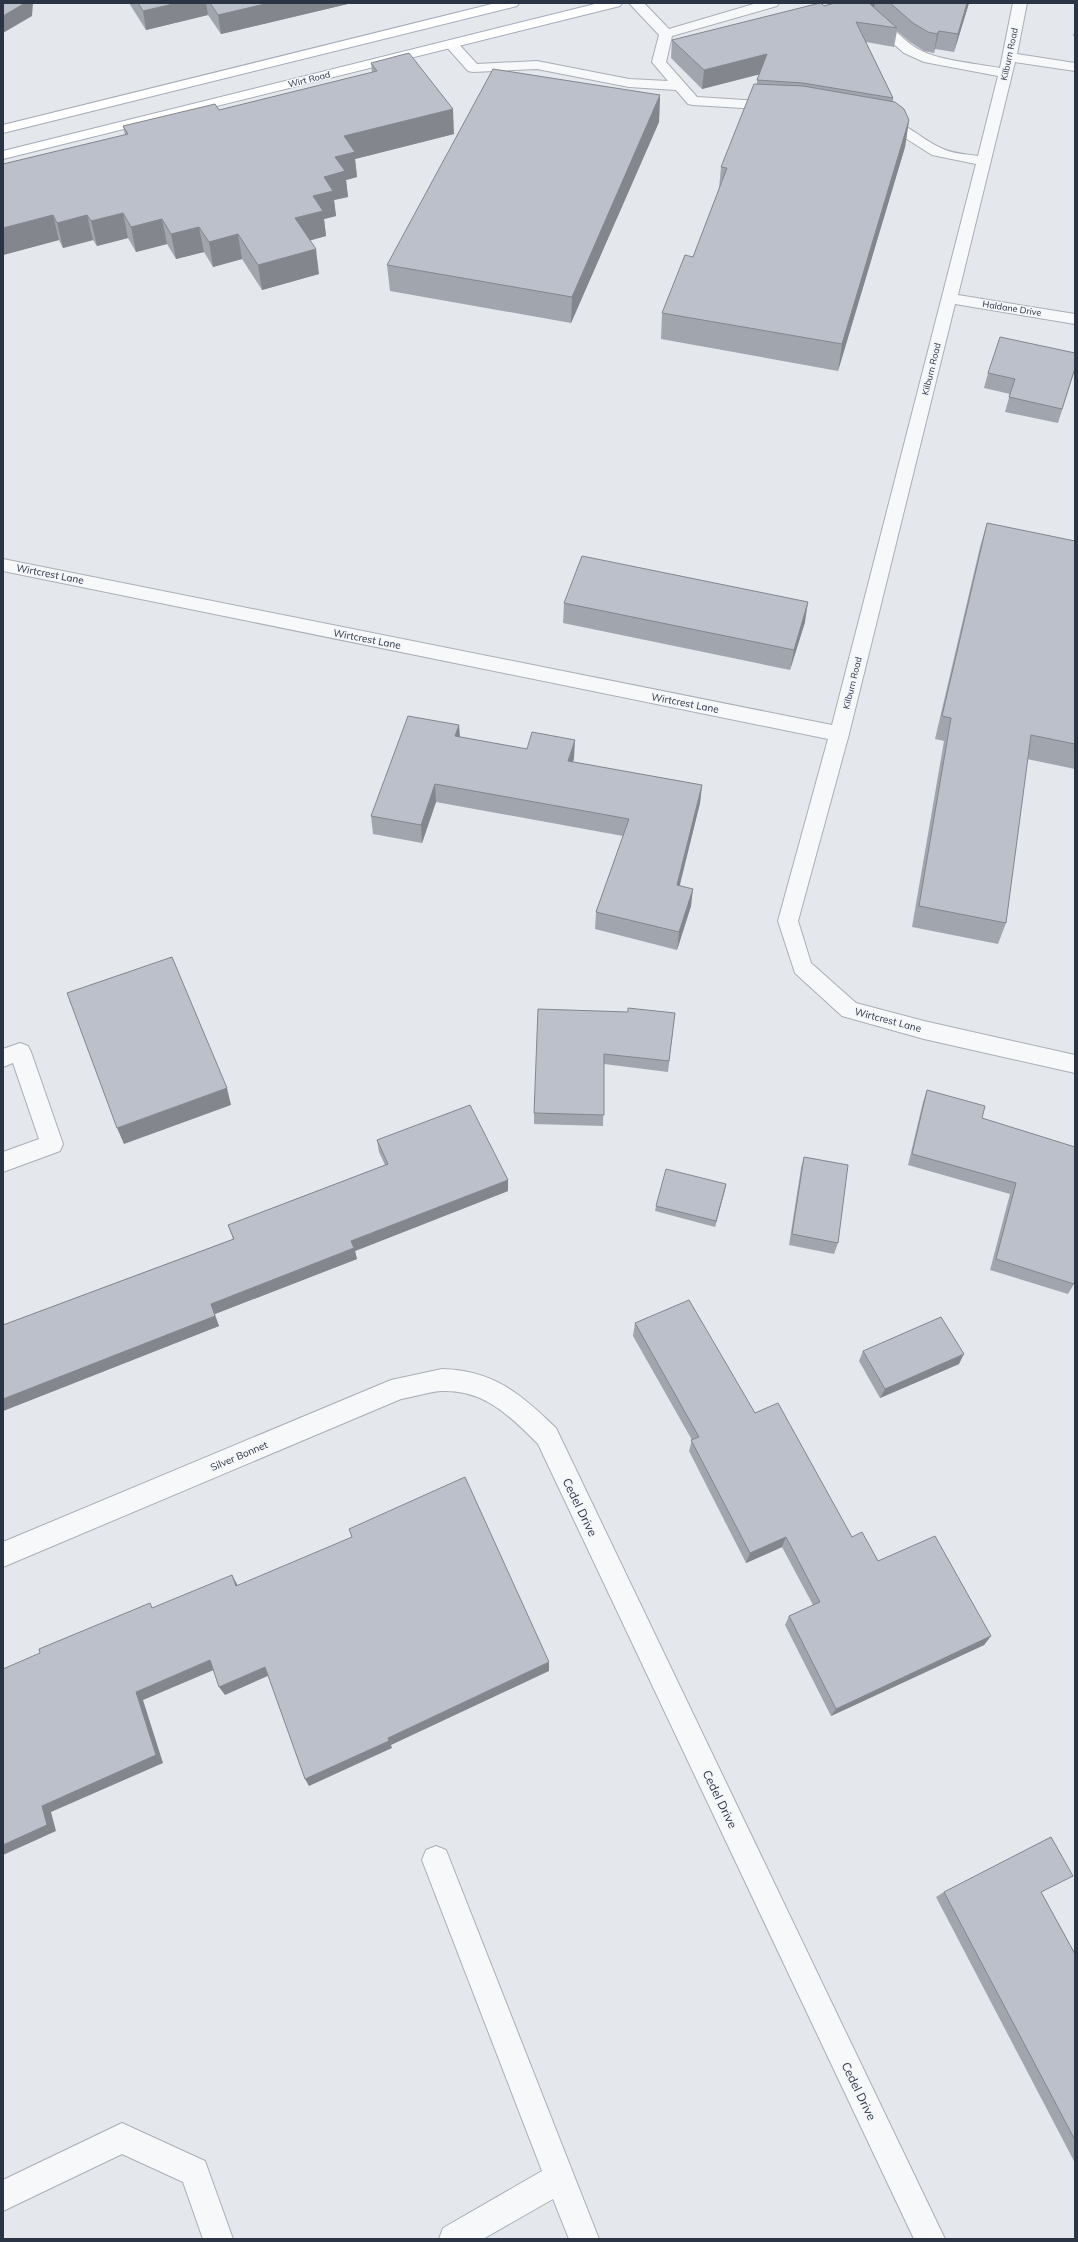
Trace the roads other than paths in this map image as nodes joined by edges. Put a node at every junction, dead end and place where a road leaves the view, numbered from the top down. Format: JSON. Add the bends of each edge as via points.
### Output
{"nodes":[{"id":1,"x":512,"y":3,"type":"edge"},
{"id":2,"x":615,"y":3,"type":"edge"},
{"id":3,"x":636,"y":3,"type":"edge"},
{"id":4,"x":772,"y":3,"type":"edge"},
{"id":5,"x":1020,"y":3,"type":"edge"},
{"id":6,"x":872,"y":19,"type":"edge"},
{"id":7,"x":666,"y":34,"type":"junction"},
{"id":8,"x":451,"y":44,"type":"junction"},
{"id":9,"x":1007,"y":65,"type":"junction"},
{"id":10,"x":1075,"y":67,"type":"edge"},
{"id":11,"x":680,"y":86,"type":"junction"},
{"id":12,"x":792,"y":107,"type":"edge"},
{"id":13,"x":865,"y":118,"type":"edge"},
{"id":14,"x":3,"y":129,"type":"edge"},
{"id":15,"x":3,"y":155,"type":"edge"},
{"id":16,"x":983,"y":161,"type":"junction"},
{"id":17,"x":949,"y":298,"type":"junction"},
{"id":18,"x":1075,"y":319,"type":"edge"},
{"id":19,"x":3,"y":565,"type":"edge"},
{"id":20,"x":839,"y":734,"type":"junction"},
{"id":21,"x":3,"y":1058,"type":"edge"},
{"id":22,"x":1075,"y":1064,"type":"edge"},
{"id":23,"x":3,"y":1162,"type":"edge"},
{"id":24,"x":480,"y":1384,"type":"joint"},
{"id":25,"x":3,"y":1555,"type":"edge"},
{"id":26,"x":436,"y":1860,"type":"dead end"},
{"id":27,"x":560,"y":2178,"type":"junction"},
{"id":28,"x":3,"y":2196,"type":"edge"},
{"id":29,"x":218,"y":2239,"type":"edge"},
{"id":30,"x":454,"y":2239,"type":"edge"},
{"id":31,"x":584,"y":2239,"type":"edge"},
{"id":32,"x":930,"y":2239,"type":"edge"}],
"edges":[{"from":1,"to":14,"type":"main road"},
{"from":2,"to":8,"type":"main road","name":"Wirt Road"},
{"from":3,"to":7,"type":"street"},
{"from":4,"to":7,"type":"street"},
{"from":5,"to":9,"type":"street","name":"Kilburn Road"},
{"from":6,"to":9,"type":"street","via":[[909,50],[929,59]]},
{"from":7,"to":11,"type":"street","via":[[659,62]]},
{"from":8,"to":11,"type":"street","via":[[473,68],[537,65],[629,83]]},
{"from":8,"to":15,"type":"main road","name":"Wirt Road"},
{"from":9,"to":10,"type":"street"},
{"from":9,"to":16,"type":"street","name":"Kilburn Road"},
{"from":11,"to":12,"type":"street","via":[[693,101]]},
{"from":13,"to":16,"type":"street","via":[[895,123],[938,152]]},
{"from":16,"to":17,"type":"street","name":"Kilburn Road"},
{"from":17,"to":18,"type":"street","name":"Haldane Drive"},
{"from":17,"to":20,"type":"street","name":"Kilburn Road"},
{"from":19,"to":20,"type":"street","name":"Wirtcrest Lane"},
{"from":20,"to":22,"type":"street","name":"Wirtcrest Lane","via":[[788,921],[802,967],[849,1010],[924,1030]]},
{"from":21,"to":23,"type":"street","via":[[20,1052],[52,1144]]},
{"from":24,"to":25,"type":"street","name":"Silver Bonnet","via":[[443,1380],[400,1388]]},
{"from":24,"to":32,"type":"street","name":"Cedel Drive","via":[[514,1404],[547,1436]]},
{"from":26,"to":27,"type":"street"},
{"from":27,"to":30,"type":"street"},
{"from":27,"to":31,"type":"street"},
{"from":28,"to":29,"type":"street","via":[[122,2138],[194,2172]]}]}
